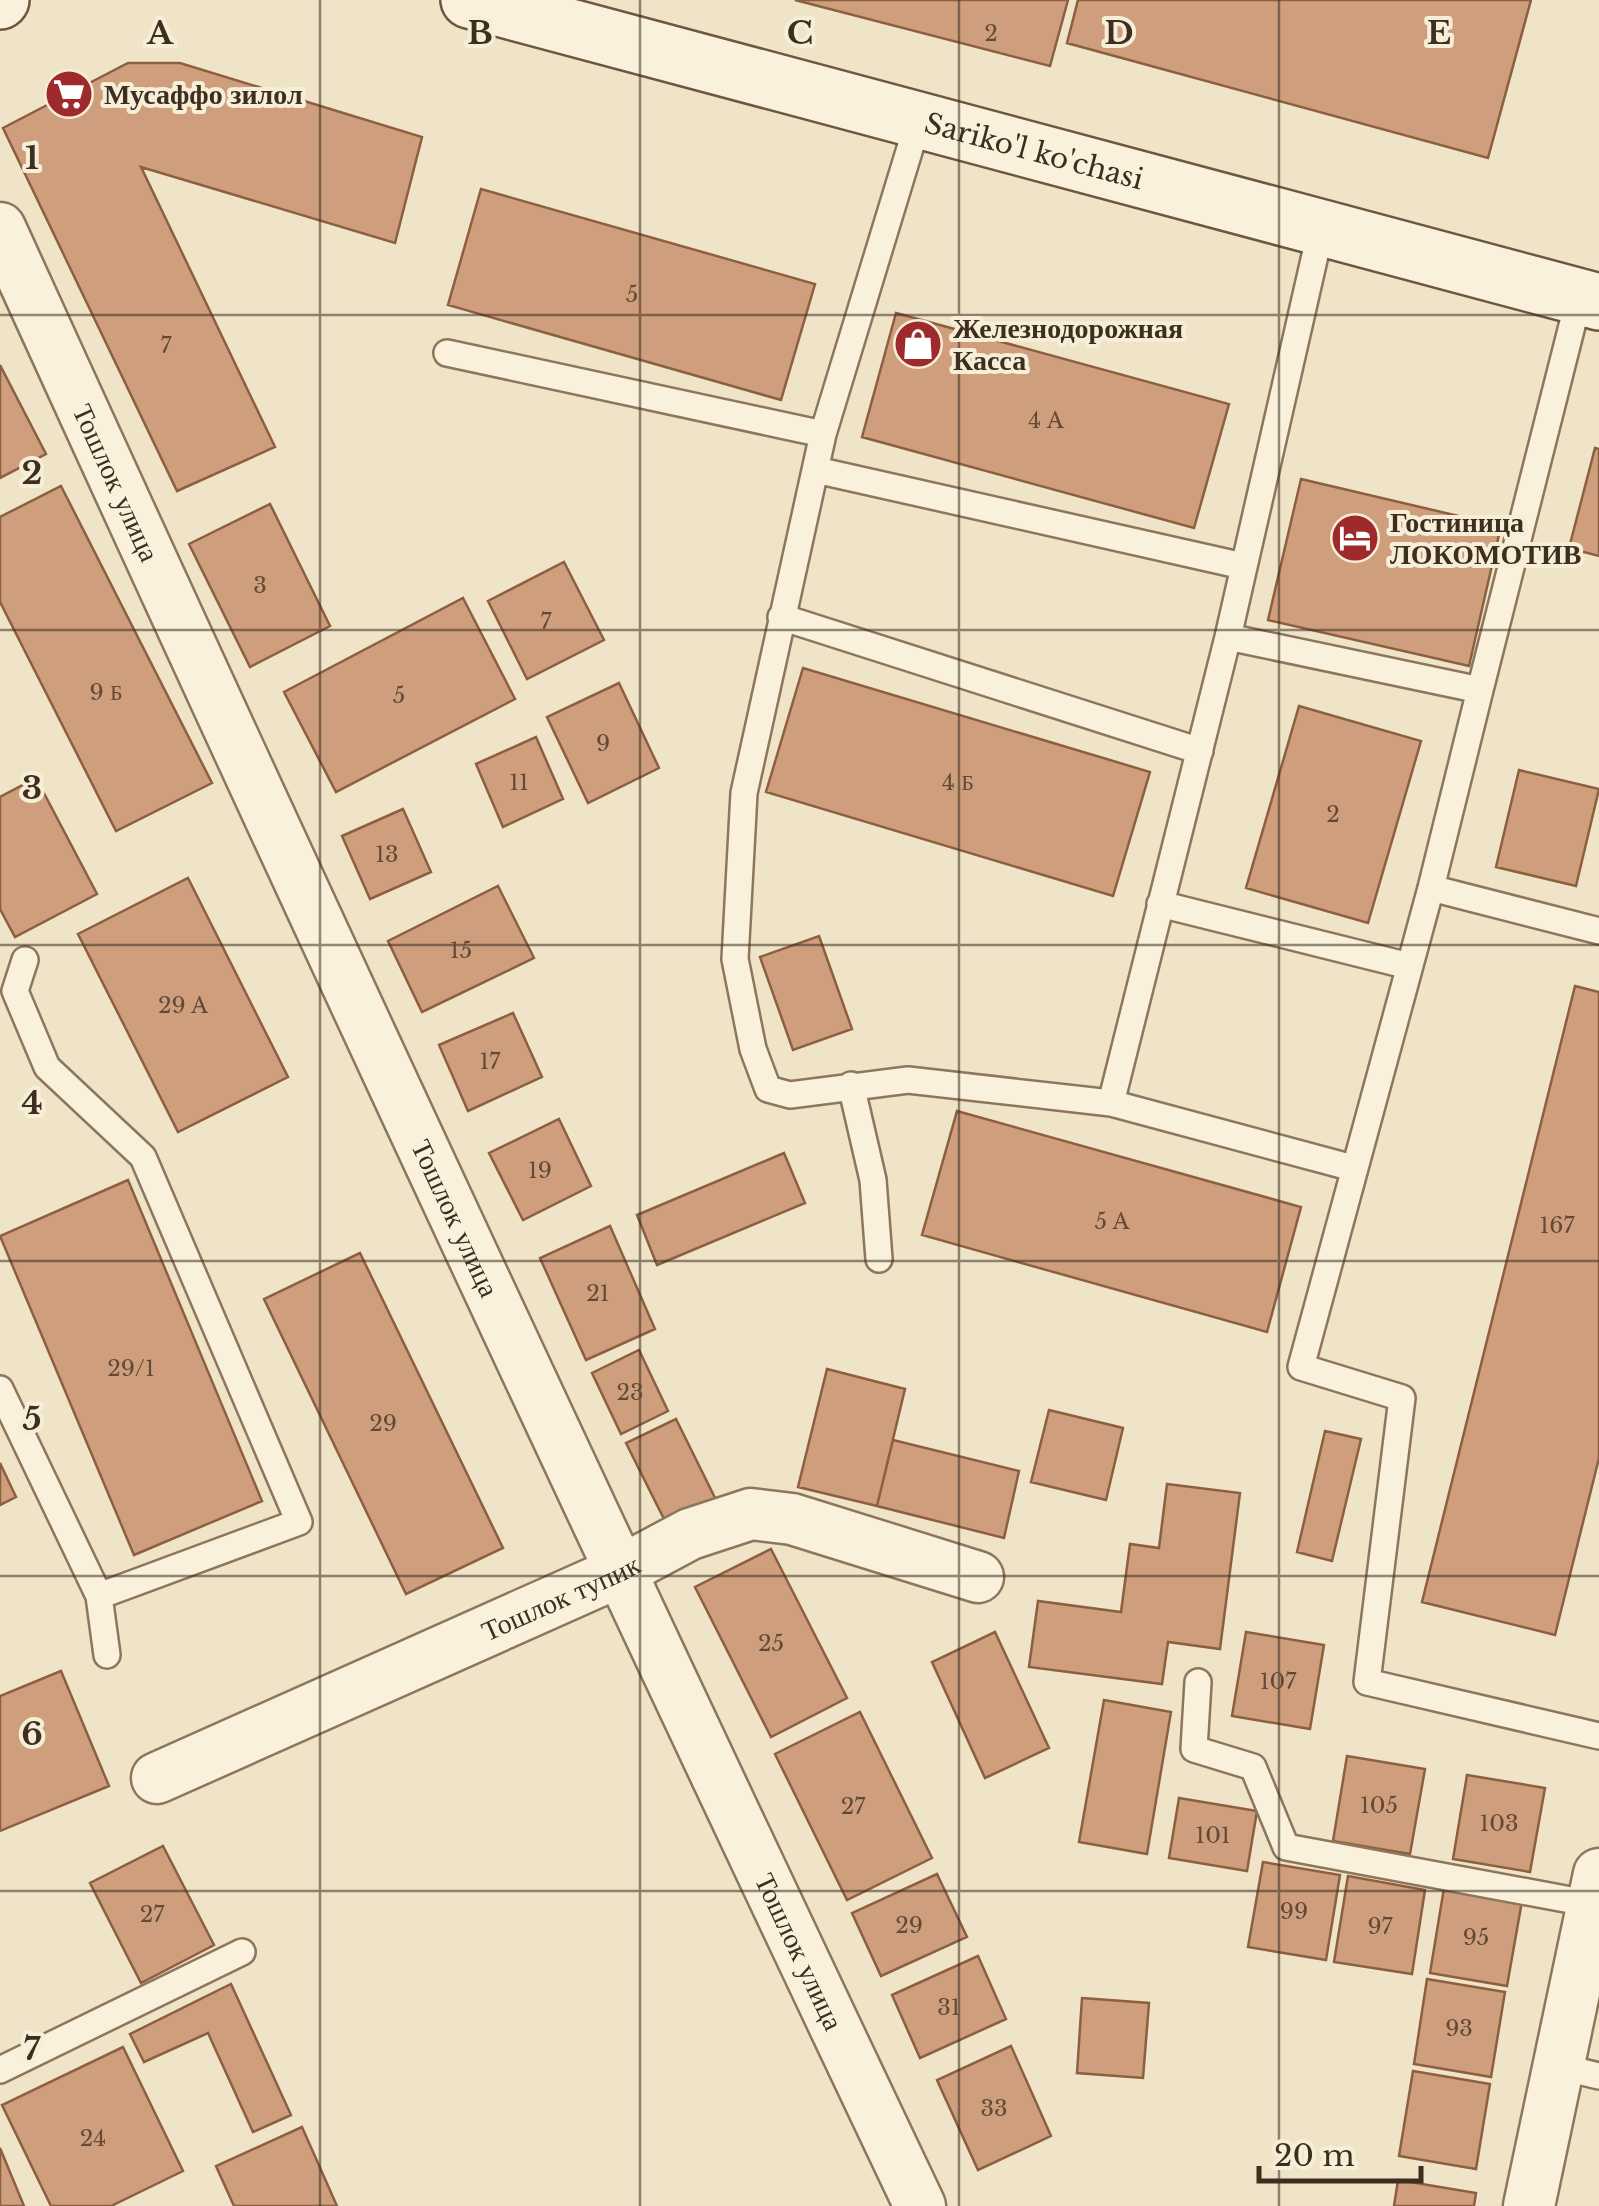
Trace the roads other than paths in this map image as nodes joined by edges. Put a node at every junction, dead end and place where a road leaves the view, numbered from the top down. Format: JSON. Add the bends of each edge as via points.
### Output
{"nodes":[{"id":1,"x":479,"y":1,"type":"edge"},
{"id":2,"x":918,"y":122,"type":"junction"},
{"id":3,"x":0,"y":228,"type":"edge"},
{"id":4,"x":1320,"y":229,"type":"junction"},
{"id":5,"x":1589,"y":300,"type":"edge"},
{"id":6,"x":447,"y":353,"type":"dead end"},
{"id":7,"x":822,"y":434,"type":"junction"},
{"id":8,"x":816,"y":470,"type":"junction"},
{"id":9,"x":1243,"y":566,"type":"junction"},
{"id":10,"x":781,"y":617,"type":"junction"},
{"id":11,"x":1228,"y":636,"type":"junction"},
{"id":12,"x":1480,"y":690,"type":"junction"},
{"id":13,"x":1200,"y":750,"type":"junction"},
{"id":14,"x":1431,"y":888,"type":"junction"},
{"id":15,"x":1160,"y":904,"type":"junction"},
{"id":16,"x":1599,"y":931,"type":"edge"},
{"id":17,"x":26,"y":960,"type":"dead end"},
{"id":18,"x":1410,"y":966,"type":"junction"},
{"id":19,"x":851,"y":1085,"type":"junction"},
{"id":20,"x":1112,"y":1103,"type":"junction"},
{"id":21,"x":1353,"y":1168,"type":"junction"},
{"id":22,"x":879,"y":1259,"type":"dead end"},
{"id":23,"x":0,"y":1389,"type":"edge"},
{"id":24,"x":618,"y":1572,"type":"junction"},
{"id":25,"x":978,"y":1578,"type":"dead end"},
{"id":26,"x":99,"y":1596,"type":"junction"},
{"id":27,"x":107,"y":1655,"type":"dead end"},
{"id":28,"x":1198,"y":1682,"type":"dead end"},
{"id":29,"x":1599,"y":1736,"type":"edge"},
{"id":30,"x":157,"y":1778,"type":"dead end"},
{"id":31,"x":1596,"y":1889,"type":"edge"},
{"id":32,"x":242,"y":1952,"type":"dead end"},
{"id":33,"x":0,"y":2070,"type":"edge"},
{"id":34,"x":1578,"y":2071,"type":"edge"},
{"id":35,"x":920,"y":2206,"type":"edge"},
{"id":36,"x":1529,"y":2206,"type":"edge"}],
"edges":[{"from":1,"to":2,"type":"main road","name":"Sariko'l ko'chasi"},
{"from":2,"to":4,"type":"main road","name":"Sariko'l ko'chasi"},
{"from":2,"to":7,"type":"lane"},
{"from":3,"to":24,"type":"street","name":"Тошлок улица"},
{"from":4,"to":5,"type":"main road","name":"Sariko'l ko'chasi"},
{"from":4,"to":9,"type":"lane"},
{"from":5,"to":12,"type":"lane"},
{"from":6,"to":7,"type":"lane"},
{"from":7,"to":8,"type":"lane"},
{"from":8,"to":9,"type":"lane"},
{"from":8,"to":10,"type":"lane"},
{"from":9,"to":11,"type":"lane"},
{"from":10,"to":13,"type":"lane"},
{"from":10,"to":19,"type":"lane","via":[[744,793],[736,958],[753,1049],[768,1089],[790,1095]]},
{"from":11,"to":12,"type":"lane"},
{"from":11,"to":13,"type":"lane"},
{"from":12,"to":14,"type":"lane"},
{"from":13,"to":15,"type":"lane"},
{"from":14,"to":16,"type":"lane"},
{"from":14,"to":18,"type":"lane"},
{"from":15,"to":18,"type":"lane"},
{"from":15,"to":20,"type":"lane"},
{"from":17,"to":26,"type":"lane","via":[[14,992],[47,1068],[143,1156],[299,1522]]},
{"from":18,"to":21,"type":"lane"},
{"from":19,"to":20,"type":"lane","via":[[908,1080]]},
{"from":19,"to":22,"type":"lane","via":[[873,1180]]},
{"from":20,"to":21,"type":"lane"},
{"from":21,"to":29,"type":"lane","via":[[1302,1367],[1402,1398],[1368,1682]]},
{"from":23,"to":26,"type":"lane"},
{"from":24,"to":25,"type":"street","name":"Тошлок тупик","via":[[690,1534],[752,1514],[792,1519]]},
{"from":24,"to":30,"type":"street","name":"Тошлок тупик"},
{"from":24,"to":35,"type":"street","name":"Тошлок улица"},
{"from":26,"to":27,"type":"lane"},
{"from":28,"to":31,"type":"lane","via":[[1194,1749],[1253,1768],[1286,1847]]},
{"from":31,"to":34,"type":"street"},
{"from":32,"to":33,"type":"lane"},
{"from":34,"to":36,"type":"street"}]}
